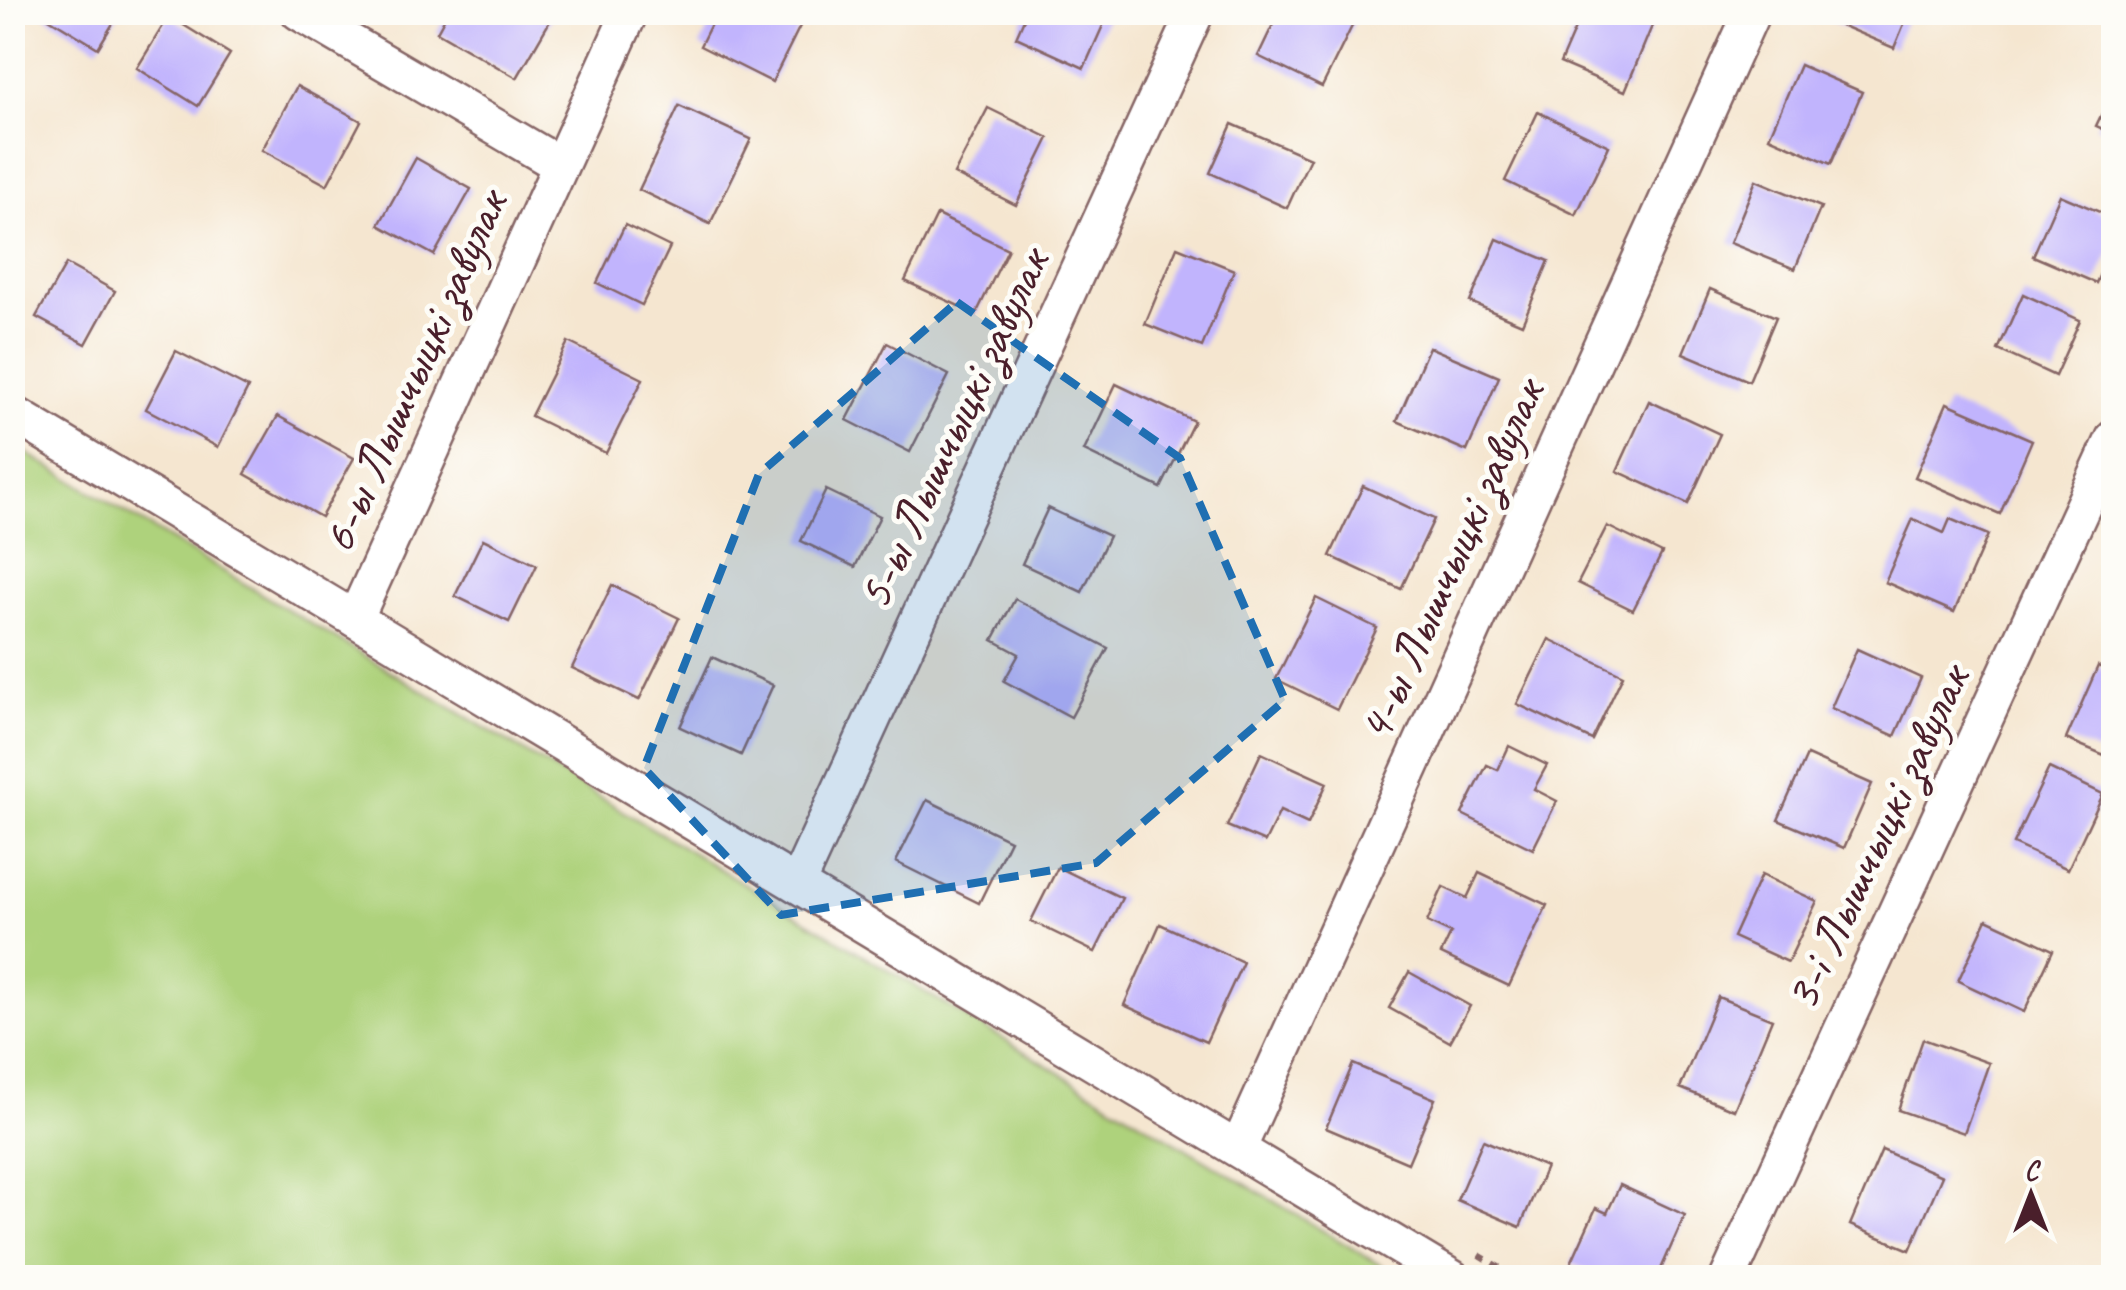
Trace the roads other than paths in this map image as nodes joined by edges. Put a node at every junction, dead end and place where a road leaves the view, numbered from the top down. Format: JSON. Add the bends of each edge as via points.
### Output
{"nodes":[{"id":1,"x":299,"y":12,"type":"edge"},
{"id":2,"x":630,"y":12,"type":"edge"},
{"id":3,"x":1196,"y":12,"type":"edge"},
{"id":4,"x":1752,"y":12,"type":"edge"},
{"id":5,"x":560,"y":166,"type":"junction"},
{"id":6,"x":12,"y":413,"type":"edge"},
{"id":7,"x":2114,"y":438,"type":"edge"},
{"id":8,"x":355,"y":619,"type":"junction"},
{"id":9,"x":796,"y":884,"type":"junction"},
{"id":10,"x":1238,"y":1148,"type":"junction"},
{"id":11,"x":1452,"y":1278,"type":"edge"},
{"id":12,"x":1728,"y":1278,"type":"edge"}],
"edges":[{"from":1,"to":5,"type":"street","name":"6-ы Лышчыцкі завулак"},
{"from":2,"to":5,"type":"street","name":"6-ы Лышчыцкі завулак"},
{"from":3,"to":9,"type":"street","name":"5-ы Лышчыцкі завулак"},
{"from":4,"to":10,"type":"street","name":"4-ы Лышчыцкі завулак"},
{"from":5,"to":8,"type":"street","name":"6-ы Лышчыцкі завулак"},
{"from":6,"to":8,"type":"street"},
{"from":7,"to":12,"type":"street","name":"3-і Лышчыцкі завулак"},
{"from":8,"to":9,"type":"street"},
{"from":9,"to":10,"type":"street"},
{"from":10,"to":11,"type":"street"}]}
